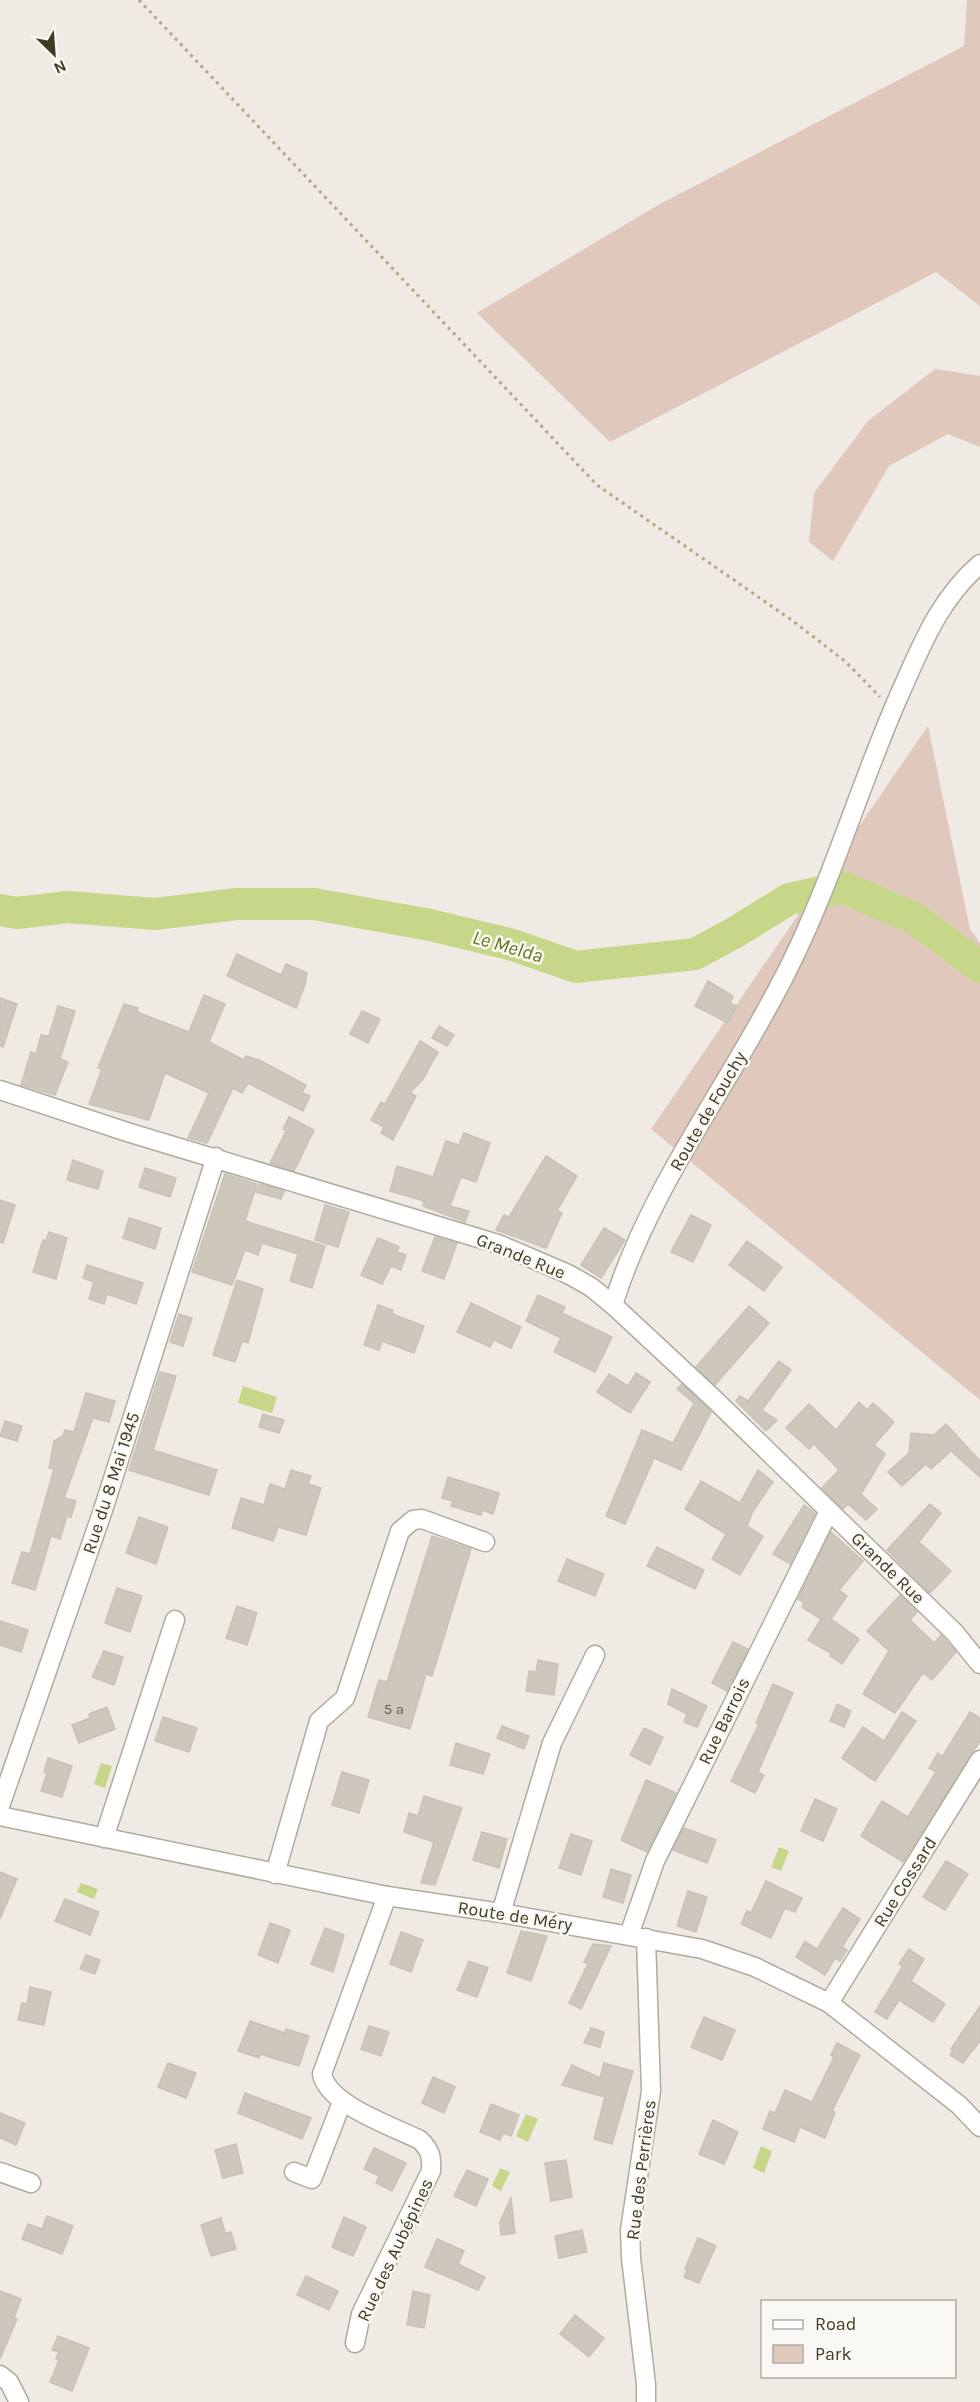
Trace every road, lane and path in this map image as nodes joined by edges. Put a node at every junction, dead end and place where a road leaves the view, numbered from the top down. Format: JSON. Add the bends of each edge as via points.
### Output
{"nodes":[{"id":1,"x":139,"y":0,"type":"edge"},
{"id":2,"x":980,"y":564,"type":"edge"},
{"id":3,"x":894,"y":708,"type":"junction"},
{"id":4,"x":0,"y":1090,"type":"edge"},
{"id":5,"x":216,"y":1157,"type":"junction"},
{"id":6,"x":613,"y":1305,"type":"junction"},
{"id":7,"x":829,"y":1511,"type":"junction"},
{"id":8,"x":485,"y":1542,"type":"dead end"},
{"id":9,"x":175,"y":1620,"type":"dead end"},
{"id":10,"x":595,"y":1655,"type":"dead end"},
{"id":11,"x":980,"y":1664,"type":"edge"},
{"id":12,"x":980,"y":1760,"type":"edge"},
{"id":13,"x":0,"y":1806,"type":"edge"},
{"id":14,"x":0,"y":1816,"type":"edge"},
{"id":15,"x":104,"y":1838,"type":"junction"},
{"id":16,"x":275,"y":1874,"type":"junction"},
{"id":17,"x":387,"y":1896,"type":"junction"},
{"id":18,"x":501,"y":1913,"type":"junction"},
{"id":19,"x":638,"y":1936,"type":"junction"},
{"id":20,"x":829,"y":2003,"type":"junction"},
{"id":21,"x":342,"y":2102,"type":"junction"},
{"id":22,"x":980,"y":2127,"type":"edge"},
{"id":23,"x":0,"y":2172,"type":"edge"},
{"id":24,"x":294,"y":2172,"type":"dead end"},
{"id":25,"x":31,"y":2183,"type":"dead end"},
{"id":26,"x":355,"y":2343,"type":"dead end"},
{"id":27,"x":0,"y":2375,"type":"edge"},
{"id":28,"x":19,"y":2402,"type":"edge"},
{"id":29,"x":646,"y":2402,"type":"edge"}],
"edges":[{"from":1,"to":3,"type":"path","via":[[597,485],[802,628],[846,662]]},
{"from":2,"to":3,"type":"street","name":"Route de Fouchy","via":[[948,598],[930,626]]},
{"from":3,"to":6,"type":"street","name":"Route de Fouchy","via":[[789,968],[637,1237]]},
{"from":4,"to":5,"type":"street","name":"Grande Rue"},
{"from":5,"to":6,"type":"street","name":"Grande Rue","via":[[498,1244],[568,1274]]},
{"from":5,"to":13,"type":"street","name":"Rue du 8 Mai 1945","via":[[102,1513]]},
{"from":6,"to":7,"type":"street","name":"Grande Rue"},
{"from":7,"to":11,"type":"street","name":"Grande Rue","via":[[955,1633]]},
{"from":7,"to":19,"type":"street","name":"Rue Barrois","via":[[656,1861]]},
{"from":8,"to":16,"type":"street","via":[[422,1519],[413,1520],[400,1531],[345,1698],[319,1721]]},
{"from":9,"to":15,"type":"street"},
{"from":10,"to":18,"type":"street","via":[[552,1743]]},
{"from":12,"to":20,"type":"street","name":"Rue Cossard"},
{"from":14,"to":15,"type":"street","name":"Route de Méry"},
{"from":15,"to":16,"type":"street","name":"Route de Méry"},
{"from":16,"to":17,"type":"street","name":"Route de Méry"},
{"from":17,"to":18,"type":"street","name":"Route de Méry"},
{"from":17,"to":21,"type":"street","name":"Rue des Aubépines","via":[[322,2074],[324,2085]]},
{"from":18,"to":19,"type":"street","name":"Route de Méry"},
{"from":19,"to":20,"type":"street","name":"Route de Méry","via":[[702,1949],[755,1967]]},
{"from":19,"to":29,"type":"street","name":"Rue des Perrières","via":[[651,2091],[630,2230]]},
{"from":20,"to":22,"type":"street","name":"Route de Méry","via":[[959,2105]]},
{"from":21,"to":24,"type":"street","via":[[312,2179]]},
{"from":21,"to":26,"type":"street","name":"Rue des Aubépines","via":[[420,2140],[432,2157],[431,2171],[362,2314]]},
{"from":23,"to":25,"type":"street"},
{"from":27,"to":28,"type":"street","via":[[9,2382]]}]}
